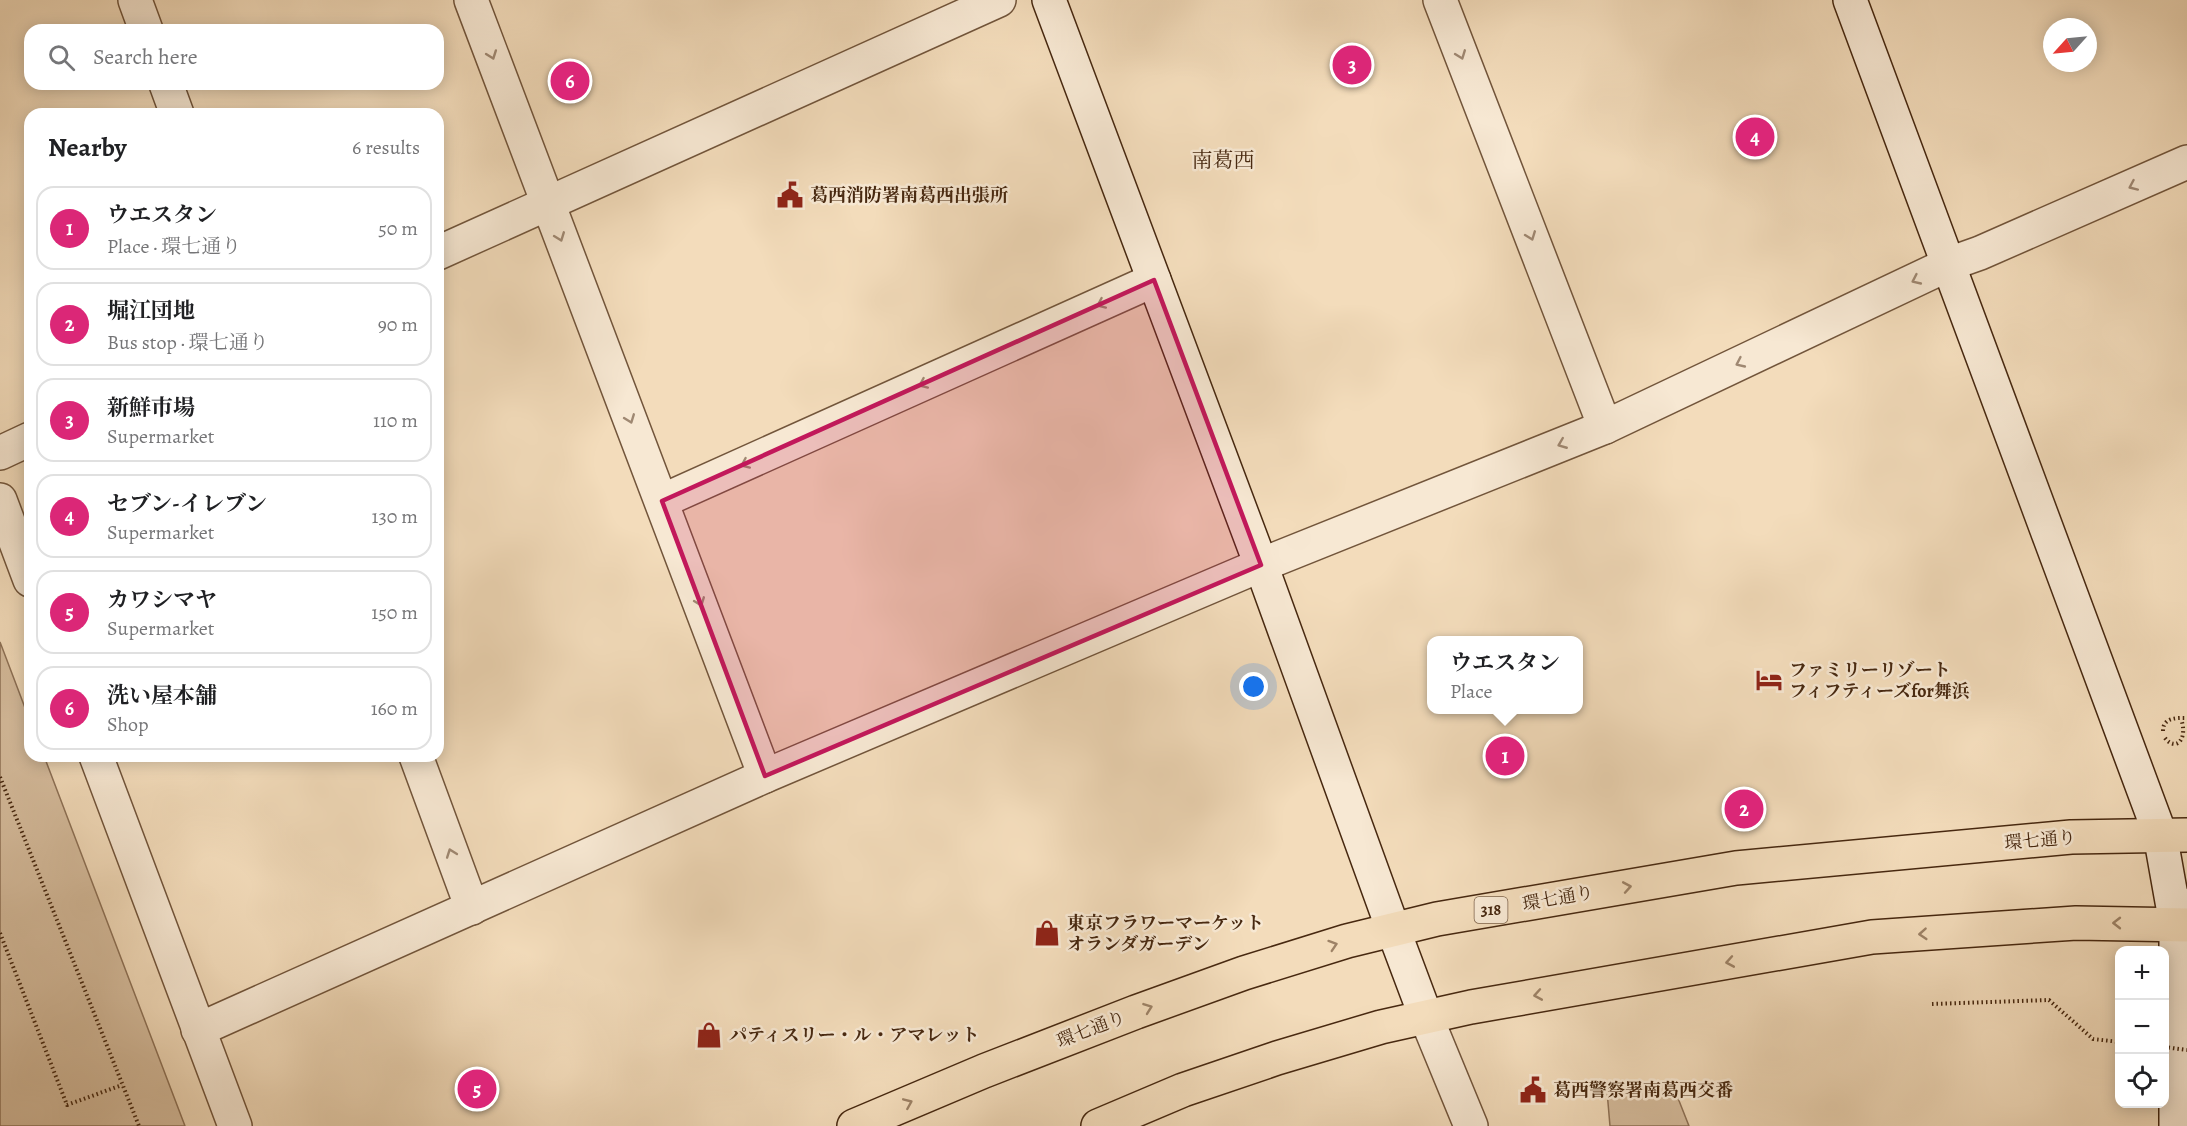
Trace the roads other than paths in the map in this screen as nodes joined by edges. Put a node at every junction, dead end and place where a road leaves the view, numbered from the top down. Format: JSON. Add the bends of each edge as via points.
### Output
{"nodes":[{"id":1,"x":135,"y":0,"type":"edge"},
{"id":2,"x":471,"y":0,"type":"edge"},
{"id":3,"x":999,"y":0,"type":"edge"},
{"id":4,"x":1049,"y":0,"type":"edge"},
{"id":5,"x":1440,"y":0,"type":"edge"},
{"id":6,"x":1850,"y":0,"type":"edge"},
{"id":7,"x":144,"y":24,"type":"edge"},
{"id":8,"x":168,"y":90,"type":"edge"},
{"id":9,"x":175,"y":108,"type":"edge"},
{"id":10,"x":2187,"y":162,"type":"edge"},
{"id":11,"x":547,"y":203,"type":"junction"},
{"id":12,"x":444,"y":250,"type":"edge"},
{"id":13,"x":1950,"y":264,"type":"junction"},
{"id":14,"x":1154,"y":280,"type":"junction"},
{"id":15,"x":1605,"y":427,"type":"junction"},
{"id":16,"x":24,"y":442,"type":"edge"},
{"id":17,"x":0,"y":453,"type":"edge"},
{"id":18,"x":0,"y":500,"type":"edge"},
{"id":19,"x":662,"y":501,"type":"junction"},
{"id":20,"x":24,"y":564,"type":"edge"},
{"id":21,"x":1261,"y":565,"type":"junction"},
{"id":22,"x":98,"y":762,"type":"edge"},
{"id":23,"x":418,"y":762,"type":"edge"},
{"id":24,"x":765,"y":776,"type":"junction"},
{"id":25,"x":2180,"y":833,"type":"edge"},
{"id":26,"x":472,"y":908,"type":"junction"},
{"id":27,"x":2181,"y":924,"type":"edge"},
{"id":28,"x":1393,"y":930,"type":"junction"},
{"id":29,"x":1426,"y":1017,"type":"junction"},
{"id":30,"x":198,"y":1030,"type":"junction"},
{"id":31,"x":235,"y":1126,"type":"edge"},
{"id":32,"x":854,"y":1126,"type":"edge"},
{"id":33,"x":1098,"y":1126,"type":"edge"},
{"id":34,"x":1471,"y":1126,"type":"edge"},
{"id":35,"x":2176,"y":1126,"type":"edge"}],
"edges":[{"from":1,"to":7,"type":"street"},
{"from":2,"to":11,"type":"street","one_way":true},
{"from":3,"to":11,"type":"street"},
{"from":4,"to":14,"type":"street"},
{"from":5,"to":15,"type":"street","one_way":true},
{"from":6,"to":13,"type":"street"},
{"from":8,"to":9,"type":"street"},
{"from":10,"to":13,"type":"street","one_way":true},
{"from":11,"to":12,"type":"street"},
{"from":11,"to":19,"type":"street","one_way":true},
{"from":13,"to":15,"type":"street","one_way":true},
{"from":13,"to":25,"type":"street"},
{"from":14,"to":19,"type":"street","one_way":true},
{"from":14,"to":21,"type":"street"},
{"from":15,"to":21,"type":"street","one_way":true},
{"from":16,"to":17,"type":"street"},
{"from":18,"to":20,"type":"street"},
{"from":19,"to":24,"type":"street","one_way":true},
{"from":21,"to":24,"type":"street"},
{"from":21,"to":28,"type":"street"},
{"from":22,"to":30,"type":"street"},
{"from":26,"to":23,"type":"street","one_way":true},
{"from":24,"to":26,"type":"street"},
{"from":25,"to":27,"type":"street"},
{"from":28,"to":25,"type":"main road","name":"環七通り","number":"318","one_way":true,"via":[[1736,868],[2071,837]]},
{"from":26,"to":30,"type":"street"},
{"from":27,"to":29,"type":"main road","one_way":true,"via":[[2076,923],[1872,937]]},
{"from":27,"to":35,"type":"street"},
{"from":28,"to":29,"type":"street"},
{"from":32,"to":28,"type":"main road","name":"環七通り","number":"318","one_way":true,"via":[[1136,1012],[1244,973]]},
{"from":29,"to":33,"type":"main road","via":[[1267,1061],[1183,1090]]},
{"from":29,"to":34,"type":"street"},
{"from":30,"to":31,"type":"street"}]}
